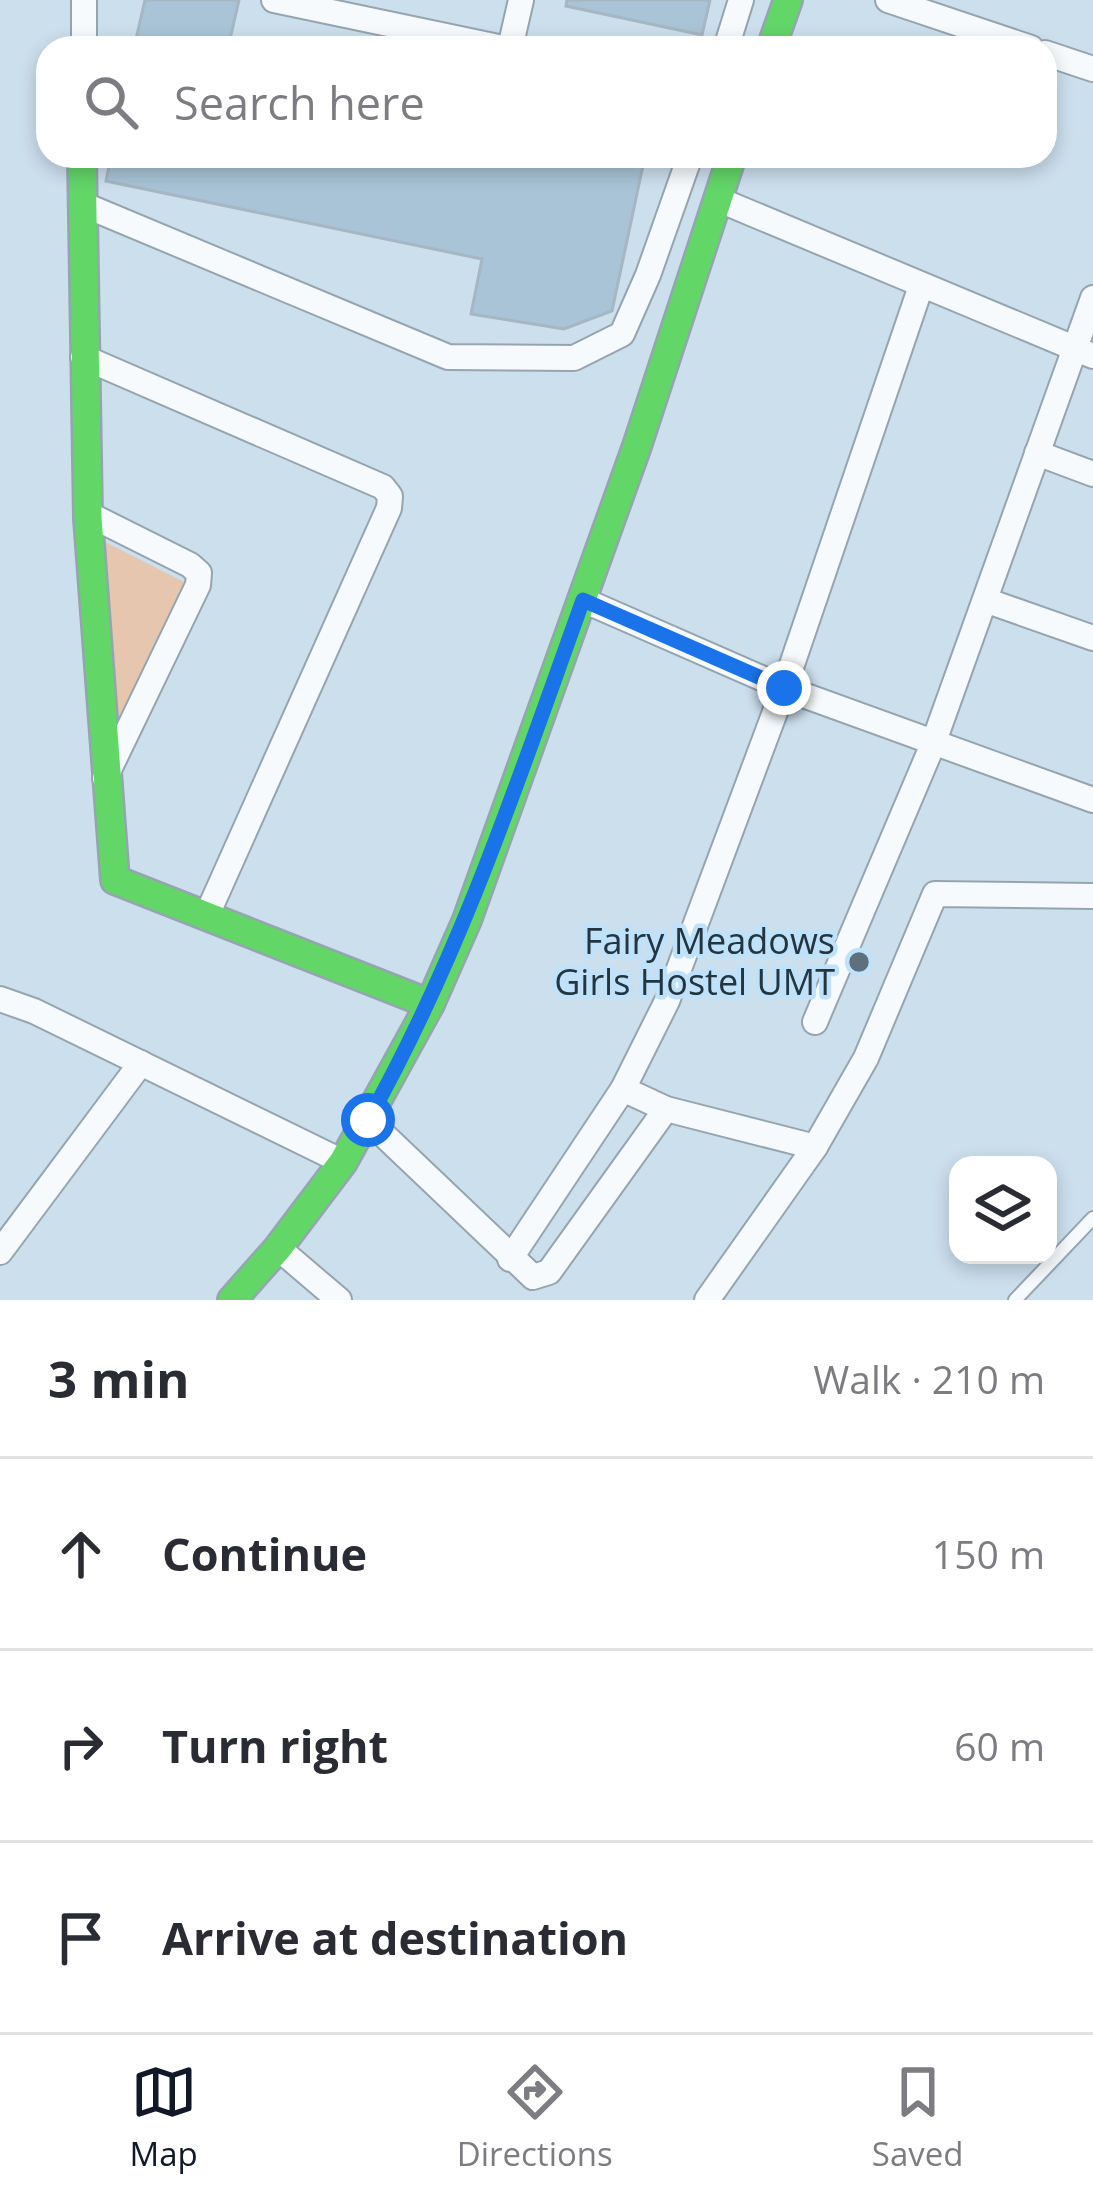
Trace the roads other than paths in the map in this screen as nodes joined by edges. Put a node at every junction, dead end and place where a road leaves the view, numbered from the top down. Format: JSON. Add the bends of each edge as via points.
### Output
{"nodes":[{"id":1,"x":85,"y":0,"type":"edge"},
{"id":2,"x":274,"y":0,"type":"edge"},
{"id":3,"x":520,"y":0,"type":"edge"},
{"id":4,"x":741,"y":0,"type":"edge"},
{"id":5,"x":788,"y":0,"type":"edge"},
{"id":6,"x":888,"y":0,"type":"edge"},
{"id":7,"x":84,"y":36,"type":"edge"},
{"id":8,"x":449,"y":36,"type":"edge"},
{"id":9,"x":510,"y":36,"type":"edge"},
{"id":10,"x":730,"y":36,"type":"edge"},
{"id":11,"x":775,"y":36,"type":"edge"},
{"id":12,"x":995,"y":36,"type":"edge"},
{"id":13,"x":1057,"y":56,"type":"edge"},
{"id":14,"x":1093,"y":68,"type":"edge"},
{"id":15,"x":82,"y":168,"type":"edge"},
{"id":16,"x":686,"y":168,"type":"edge"},
{"id":17,"x":728,"y":168,"type":"edge"},
{"id":18,"x":717,"y":199,"type":"junction"},
{"id":19,"x":82,"y":204,"type":"junction"},
{"id":20,"x":921,"y":286,"type":"junction"},
{"id":21,"x":1093,"y":298,"type":"edge"},
{"id":22,"x":1084,"y":352,"type":"edge"},
{"id":23,"x":83,"y":357,"type":"junction"},
{"id":24,"x":1037,"y":453,"type":"junction"},
{"id":25,"x":1093,"y":474,"type":"edge"},
{"id":26,"x":88,"y":514,"type":"junction"},
{"id":27,"x":583,"y":600,"type":"junction"},
{"id":28,"x":985,"y":600,"type":"junction"},
{"id":29,"x":1093,"y":638,"type":"edge"},
{"id":30,"x":784,"y":688,"type":"junction"},
{"id":31,"x":932,"y":744,"type":"junction"},
{"id":32,"x":104,"y":779,"type":"junction"},
{"id":33,"x":1093,"y":800,"type":"edge"},
{"id":34,"x":1093,"y":896,"type":"edge"},
{"id":35,"x":206,"y":917,"type":"junction"},
{"id":36,"x":843,"y":956,"type":"dead end"},
{"id":37,"x":0,"y":999,"type":"edge"},
{"id":38,"x":430,"y":1004,"type":"junction"},
{"id":39,"x":141,"y":1063,"type":"junction"},
{"id":40,"x":622,"y":1089,"type":"junction"},
{"id":41,"x":666,"y":1109,"type":"junction"},
{"id":42,"x":368,"y":1120,"type":"junction"},
{"id":43,"x":815,"y":1148,"type":"junction"},
{"id":44,"x":343,"y":1162,"type":"junction"},
{"id":45,"x":1093,"y":1218,"type":"edge"},
{"id":46,"x":278,"y":1248,"type":"junction"},
{"id":47,"x":0,"y":1252,"type":"edge"},
{"id":48,"x":510,"y":1259,"type":"junction"},
{"id":49,"x":232,"y":1300,"type":"edge"},
{"id":50,"x":339,"y":1300,"type":"edge"},
{"id":51,"x":707,"y":1300,"type":"edge"},
{"id":52,"x":1015,"y":1300,"type":"edge"}],
"edges":[{"from":1,"to":7,"type":"street"},
{"from":2,"to":8,"type":"street"},
{"from":3,"to":9,"type":"street"},
{"from":4,"to":10,"type":"street"},
{"from":5,"to":11,"type":"street"},
{"from":6,"to":12,"type":"street"},
{"from":13,"to":14,"type":"street"},
{"from":15,"to":19,"type":"street"},
{"from":16,"to":19,"type":"street","via":[[622,334],[574,358],[448,357]]},
{"from":17,"to":18,"type":"street"},
{"from":18,"to":20,"type":"street"},
{"from":18,"to":27,"type":"street"},
{"from":19,"to":23,"type":"street"},
{"from":20,"to":22,"type":"street"},
{"from":20,"to":30,"type":"street"},
{"from":21,"to":22,"type":"street"},
{"from":22,"to":24,"type":"street"},
{"from":23,"to":26,"type":"street"},
{"from":23,"to":35,"type":"street","via":[[390,496]]},
{"from":24,"to":25,"type":"street"},
{"from":24,"to":28,"type":"street"},
{"from":26,"to":32,"type":"street"},
{"from":26,"to":32,"type":"street","via":[[199,573]]},
{"from":27,"to":30,"type":"street"},
{"from":27,"to":38,"type":"street"},
{"from":28,"to":29,"type":"street"},
{"from":28,"to":31,"type":"street"},
{"from":30,"to":31,"type":"street"},
{"from":30,"to":40,"type":"street","via":[[668,1001]]},
{"from":31,"to":33,"type":"street"},
{"from":31,"to":36,"type":"street"},
{"from":32,"to":35,"type":"street","via":[[115,880]]},
{"from":34,"to":43,"type":"street","via":[[935,894],[866,1058]]},
{"from":35,"to":38,"type":"street"},
{"from":37,"to":39,"type":"street"},
{"from":38,"to":42,"type":"street"},
{"from":39,"to":44,"type":"street"},
{"from":39,"to":47,"type":"street"},
{"from":40,"to":41,"type":"street"},
{"from":40,"to":48,"type":"street"},
{"from":41,"to":43,"type":"street"},
{"from":41,"to":48,"type":"street","via":[[549,1272],[533,1277]]},
{"from":42,"to":44,"type":"street"},
{"from":42,"to":48,"type":"street"},
{"from":43,"to":51,"type":"street"},
{"from":44,"to":46,"type":"street"},
{"from":45,"to":52,"type":"lane"},
{"from":46,"to":49,"type":"street"},
{"from":46,"to":50,"type":"street"}]}
